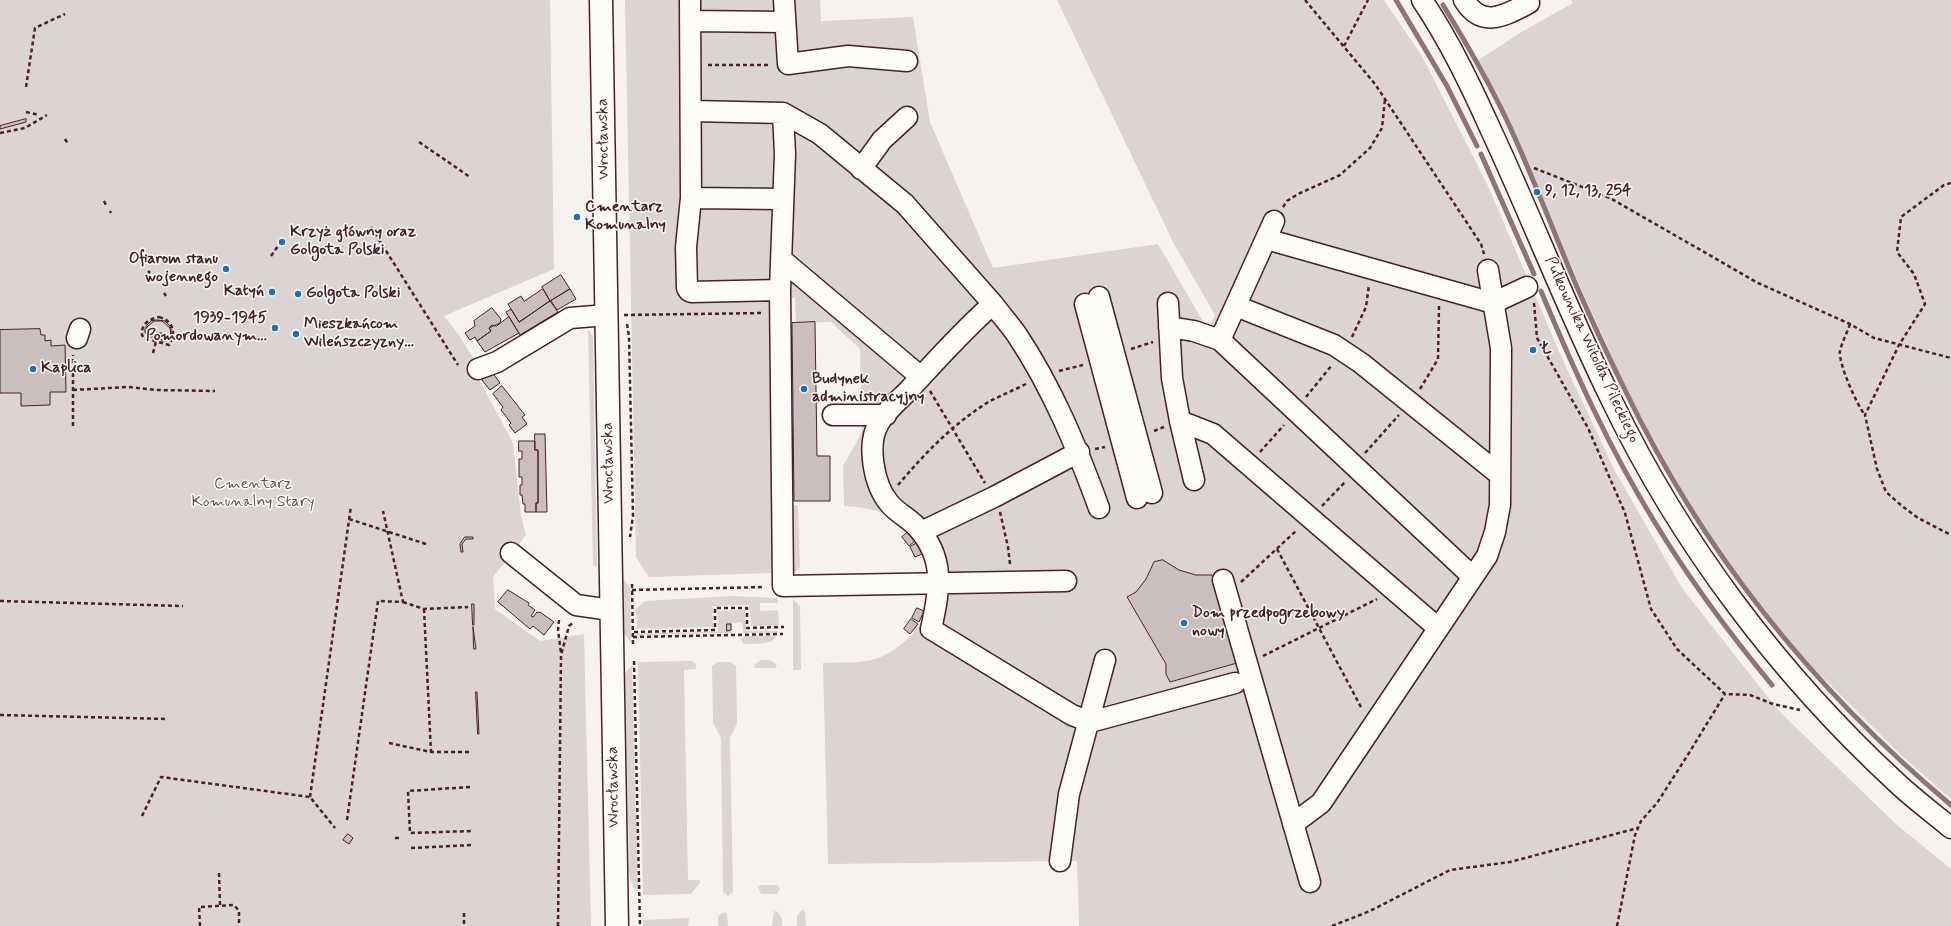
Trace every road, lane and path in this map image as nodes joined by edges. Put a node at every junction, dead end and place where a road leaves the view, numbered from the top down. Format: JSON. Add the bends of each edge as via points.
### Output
{"nodes":[{"id":1,"x":601,"y":0,"type":"edge"},
{"id":2,"x":690,"y":0,"type":"edge"},
{"id":3,"x":784,"y":0,"type":"edge"},
{"id":4,"x":1305,"y":0,"type":"edge"},
{"id":5,"x":1368,"y":0,"type":"edge"},
{"id":6,"x":1464,"y":0,"type":"edge"},
{"id":7,"x":1430,"y":3,"type":"edge"},
{"id":8,"x":1529,"y":3,"type":"dead end"},
{"id":9,"x":65,"y":14,"type":"dead end"},
{"id":10,"x":690,"y":20,"type":"junction"},
{"id":11,"x":784,"y":22,"type":"junction"},
{"id":12,"x":1344,"y":46,"type":"junction"},
{"id":13,"x":907,"y":61,"type":"dead end"},
{"id":14,"x":788,"y":64,"type":"junction"},
{"id":15,"x":689,"y":65,"type":"junction"},
{"id":16,"x":26,"y":87,"type":"dead end"},
{"id":17,"x":1385,"y":99,"type":"junction"},
{"id":18,"x":692,"y":111,"type":"junction"},
{"id":19,"x":26,"y":112,"type":"dead end"},
{"id":20,"x":783,"y":113,"type":"junction"},
{"id":21,"x":39,"y":115,"type":"dead end"},
{"id":22,"x":47,"y":116,"type":"dead end"},
{"id":23,"x":907,"y":117,"type":"dead end"},
{"id":24,"x":0,"y":133,"type":"edge"},
{"id":25,"x":65,"y":139,"type":"dead end"},
{"id":26,"x":419,"y":142,"type":"dead end"},
{"id":27,"x":68,"y":144,"type":"dead end"},
{"id":28,"x":1534,"y":168,"type":"dead end"},
{"id":29,"x":861,"y":169,"type":"junction"},
{"id":30,"x":470,"y":177,"type":"dead end"},
{"id":31,"x":1951,"y":183,"type":"edge"},
{"id":32,"x":691,"y":198,"type":"junction"},
{"id":33,"x":783,"y":199,"type":"junction"},
{"id":34,"x":104,"y":201,"type":"dead end"},
{"id":35,"x":106,"y":205,"type":"dead end"},
{"id":36,"x":1274,"y":221,"type":"joint"},
{"id":37,"x":371,"y":227,"type":"dead end"},
{"id":38,"x":1266,"y":239,"type":"junction"},
{"id":39,"x":278,"y":246,"type":"dead end"},
{"id":40,"x":271,"y":256,"type":"dead end"},
{"id":41,"x":141,"y":259,"type":"dead end"},
{"id":42,"x":781,"y":259,"type":"junction"},
{"id":43,"x":144,"y":264,"type":"dead end"},
{"id":44,"x":1371,"y":269,"type":"junction"},
{"id":45,"x":1488,"y":270,"type":"joint"},
{"id":46,"x":1439,"y":288,"type":"junction"},
{"id":47,"x":1530,"y":292,"type":"joint"},
{"id":48,"x":164,"y":293,"type":"dead end"},
{"id":49,"x":166,"y":296,"type":"dead end"},
{"id":50,"x":1092,"y":300,"type":"dead end"},
{"id":51,"x":781,"y":301,"type":"junction"},
{"id":52,"x":1168,"y":303,"type":"dead end"},
{"id":53,"x":1493,"y":303,"type":"junction"},
{"id":54,"x":993,"y":304,"type":"junction"},
{"id":55,"x":1236,"y":306,"type":"junction"},
{"id":56,"x":607,"y":316,"type":"junction"},
{"id":57,"x":1850,"y":324,"type":"junction"},
{"id":58,"x":1357,"y":329,"type":"dead end"},
{"id":59,"x":1169,"y":332,"type":"junction"},
{"id":60,"x":158,"y":334,"type":"dead end"},
{"id":61,"x":77,"y":338,"type":"dead end"},
{"id":62,"x":1220,"y":340,"type":"junction"},
{"id":63,"x":156,"y":341,"type":"junction"},
{"id":64,"x":1899,"y":345,"type":"junction"},
{"id":65,"x":1344,"y":351,"type":"junction"},
{"id":66,"x":152,"y":353,"type":"dead end"},
{"id":67,"x":1107,"y":357,"type":"junction"},
{"id":68,"x":1951,"y":358,"type":"edge"},
{"id":69,"x":458,"y":365,"type":"dead end"},
{"id":70,"x":478,"y":369,"type":"dead end"},
{"id":71,"x":1042,"y":376,"type":"junction"},
{"id":72,"x":921,"y":377,"type":"junction"},
{"id":73,"x":1425,"y":383,"type":"dead end"},
{"id":74,"x":73,"y":390,"type":"junction"},
{"id":75,"x":215,"y":391,"type":"dead end"},
{"id":76,"x":1306,"y":397,"type":"dead end"},
{"id":77,"x":1410,"y":403,"type":"junction"},
{"id":78,"x":833,"y":414,"type":"dead end"},
{"id":79,"x":886,"y":415,"type":"junction"},
{"id":80,"x":1865,"y":416,"type":"junction"},
{"id":81,"x":1180,"y":421,"type":"junction"},
{"id":82,"x":1288,"y":421,"type":"dead end"},
{"id":83,"x":73,"y":426,"type":"dead end"},
{"id":84,"x":953,"y":428,"type":"junction"},
{"id":85,"x":1367,"y":451,"type":"dead end"},
{"id":86,"x":1079,"y":452,"type":"junction"},
{"id":87,"x":1258,"y":453,"type":"dead end"},
{"id":88,"x":1500,"y":475,"type":"junction"},
{"id":89,"x":1348,"y":479,"type":"dead end"},
{"id":90,"x":1194,"y":480,"type":"dead end"},
{"id":91,"x":1145,"y":495,"type":"dead end"},
{"id":92,"x":994,"y":497,"type":"junction"},
{"id":93,"x":887,"y":500,"type":"junction"},
{"id":94,"x":351,"y":506,"type":"dead end"},
{"id":95,"x":1099,"y":508,"type":"dead end"},
{"id":96,"x":383,"y":511,"type":"dead end"},
{"id":97,"x":1315,"y":512,"type":"junction"},
{"id":98,"x":349,"y":519,"type":"junction"},
{"id":99,"x":388,"y":532,"type":"junction"},
{"id":100,"x":921,"y":532,"type":"junction"},
{"id":101,"x":1951,"y":535,"type":"edge"},
{"id":102,"x":429,"y":545,"type":"dead end"},
{"id":103,"x":1277,"y":549,"type":"junction"},
{"id":104,"x":511,"y":553,"type":"dead end"},
{"id":105,"x":1473,"y":576,"type":"junction"},
{"id":106,"x":631,"y":577,"type":"dead end"},
{"id":107,"x":933,"y":577,"type":"junction"},
{"id":108,"x":1066,"y":581,"type":"dead end"},
{"id":109,"x":1012,"y":582,"type":"junction"},
{"id":110,"x":783,"y":586,"type":"junction"},
{"id":111,"x":1225,"y":587,"type":"joint"},
{"id":112,"x":632,"y":590,"type":"junction"},
{"id":113,"x":1395,"y":590,"type":"junction"},
{"id":114,"x":0,"y":601,"type":"edge"},
{"id":115,"x":403,"y":602,"type":"junction"},
{"id":116,"x":182,"y":606,"type":"dead end"},
{"id":117,"x":468,"y":607,"type":"dead end"},
{"id":118,"x":590,"y":608,"type":"junction"},
{"id":119,"x":424,"y":609,"type":"junction"},
{"id":120,"x":611,"y":610,"type":"junction"},
{"id":121,"x":559,"y":620,"type":"dead end"},
{"id":122,"x":784,"y":627,"type":"dead end"},
{"id":123,"x":1318,"y":628,"type":"junction"},
{"id":124,"x":1438,"y":628,"type":"junction"},
{"id":125,"x":633,"y":632,"type":"junction"},
{"id":126,"x":784,"y":634,"type":"dead end"},
{"id":127,"x":633,"y":637,"type":"junction"},
{"id":128,"x":633,"y":645,"type":"dead end"},
{"id":129,"x":562,"y":655,"type":"junction"},
{"id":130,"x":1105,"y":660,"type":"dead end"},
{"id":131,"x":634,"y":661,"type":"dead end"},
{"id":132,"x":1247,"y":665,"type":"junction"},
{"id":133,"x":1235,"y":683,"type":"dead end"},
{"id":134,"x":1725,"y":694,"type":"junction"},
{"id":135,"x":1801,"y":711,"type":"dead end"},
{"id":136,"x":0,"y":715,"type":"edge"},
{"id":137,"x":168,"y":719,"type":"dead end"},
{"id":138,"x":1090,"y":722,"type":"junction"},
{"id":139,"x":1372,"y":727,"type":"junction"},
{"id":140,"x":389,"y":743,"type":"dead end"},
{"id":141,"x":431,"y":752,"type":"junction"},
{"id":142,"x":470,"y":752,"type":"dead end"},
{"id":143,"x":470,"y":787,"type":"dead end"},
{"id":144,"x":310,"y":797,"type":"junction"},
{"id":145,"x":142,"y":816,"type":"dead end"},
{"id":146,"x":347,"y":820,"type":"dead end"},
{"id":147,"x":1293,"y":824,"type":"junction"},
{"id":148,"x":334,"y":828,"type":"dead end"},
{"id":149,"x":1638,"y":828,"type":"junction"},
{"id":150,"x":1951,"y":828,"type":"edge"},
{"id":151,"x":472,"y":831,"type":"dead end"},
{"id":152,"x":395,"y":838,"type":"dead end"},
{"id":153,"x":402,"y":838,"type":"dead end"},
{"id":154,"x":472,"y":845,"type":"dead end"},
{"id":155,"x":411,"y":848,"type":"dead end"},
{"id":156,"x":1060,"y":861,"type":"dead end"},
{"id":157,"x":219,"y":873,"type":"dead end"},
{"id":158,"x":1310,"y":882,"type":"dead end"},
{"id":159,"x":220,"y":905,"type":"junction"},
{"id":160,"x":464,"y":913,"type":"dead end"},
{"id":161,"x":200,"y":926,"type":"edge"},
{"id":162,"x":239,"y":926,"type":"edge"},
{"id":163,"x":464,"y":926,"type":"edge"},
{"id":164,"x":558,"y":926,"type":"edge"},
{"id":165,"x":617,"y":926,"type":"edge"},
{"id":166,"x":640,"y":926,"type":"edge"},
{"id":167,"x":1332,"y":926,"type":"edge"},
{"id":168,"x":1617,"y":926,"type":"edge"}],
"edges":[{"from":1,"to":56,"type":"main road","name":"Wrocławska"},
{"from":2,"to":10,"type":"street"},
{"from":3,"to":11,"type":"street"},
{"from":4,"to":12,"type":"path"},
{"from":5,"to":12,"type":"path"},
{"from":6,"to":8,"type":"street","via":[[1473,13],[1488,18],[1503,16]]},
{"from":7,"to":150,"type":"street","name":"Pułkownika Witolda Pileckiego","via":[[1517,185],[1612,402],[1658,489],[1701,557],[1786,667],[1862,750]]},
{"from":9,"to":16,"type":"path","via":[[35,28]]},
{"from":10,"to":11,"type":"street"},
{"from":10,"to":15,"type":"street"},
{"from":11,"to":14,"type":"street"},
{"from":12,"to":17,"type":"path"},
{"from":13,"to":14,"type":"street","via":[[848,56]]},
{"from":14,"to":15,"type":"path"},
{"from":15,"to":18,"type":"street"},
{"from":17,"to":36,"type":"path","via":[[1382,128],[1370,148],[1340,175],[1287,201]]},
{"from":17,"to":45,"type":"path","via":[[1481,244]]},
{"from":18,"to":20,"type":"street"},
{"from":18,"to":32,"type":"street"},
{"from":19,"to":21,"type":"path"},
{"from":20,"to":29,"type":"street","via":[[820,134]]},
{"from":20,"to":33,"type":"street"},
{"from":22,"to":24,"type":"path","via":[[25,128]]},
{"from":23,"to":29,"type":"street","via":[[882,140]]},
{"from":25,"to":27,"type":"path"},
{"from":26,"to":30,"type":"path"},
{"from":28,"to":57,"type":"path","via":[[1610,198],[1758,283]]},
{"from":29,"to":54,"type":"street","via":[[905,204]]},
{"from":31,"to":64,"type":"path","via":[[1944,185],[1901,217],[1897,252],[1914,274],[1925,304]]},
{"from":32,"to":33,"type":"street"},
{"from":32,"to":51,"type":"street","via":[[686,246],[689,291]]},
{"from":33,"to":42,"type":"street"},
{"from":34,"to":35,"type":"path"},
{"from":36,"to":38,"type":"street"},
{"from":37,"to":69,"type":"path"},
{"from":38,"to":44,"type":"street"},
{"from":38,"to":55,"type":"street"},
{"from":39,"to":40,"type":"path"},
{"from":41,"to":43,"type":"path"},
{"from":42,"to":51,"type":"street"},
{"from":42,"to":72,"type":"street"},
{"from":44,"to":46,"type":"street"},
{"from":44,"to":58,"type":"path","via":[[1366,307]]},
{"from":45,"to":53,"type":"street"},
{"from":46,"to":53,"type":"street"},
{"from":46,"to":73,"type":"path","via":[[1438,359]]},
{"from":47,"to":53,"type":"street"},
{"from":47,"to":134,"type":"path","via":[[1537,338],[1588,428],[1625,513],[1651,609],[1677,649]]},
{"from":48,"to":49,"type":"path"},
{"from":50,"to":67,"type":"street"},
{"from":51,"to":56,"type":"path"},
{"from":51,"to":110,"type":"street"},
{"from":52,"to":59,"type":"street"},
{"from":53,"to":88,"type":"street","via":[[1501,348]]},
{"from":54,"to":71,"type":"street","via":[[1017,334]]},
{"from":54,"to":72,"type":"street"},
{"from":55,"to":62,"type":"street"},
{"from":55,"to":65,"type":"street"},
{"from":56,"to":70,"type":"street","via":[[570,318],[497,362]]},
{"from":56,"to":120,"type":"main road","name":"Wrocławska"},
{"from":57,"to":64,"type":"path","via":[[1874,338]]},
{"from":57,"to":80,"type":"path","via":[[1840,352],[1846,376]]},
{"from":59,"to":62,"type":"street","via":[[1194,331]]},
{"from":59,"to":67,"type":"path"},
{"from":59,"to":81,"type":"street","via":[[1172,378]]},
{"from":60,"to":63,"type":"path"},
{"from":61,"to":74,"type":"path"},
{"from":62,"to":105,"type":"street"},
{"from":63,"to":63,"type":"path","via":[[144,338],[142,328],[151,319],[163,318],[172,326],[172,338],[169,345]]},
{"from":63,"to":66,"type":"path"},
{"from":64,"to":68,"type":"path"},
{"from":64,"to":80,"type":"path"},
{"from":65,"to":76,"type":"path"},
{"from":65,"to":77,"type":"street"},
{"from":67,"to":71,"type":"path"},
{"from":67,"to":91,"type":"street"},
{"from":71,"to":84,"type":"path","via":[[990,402]]},
{"from":71,"to":86,"type":"street"},
{"from":72,"to":79,"type":"street"},
{"from":72,"to":84,"type":"path"},
{"from":74,"to":75,"type":"path","via":[[128,387]]},
{"from":74,"to":83,"type":"path"},
{"from":77,"to":85,"type":"path"},
{"from":77,"to":88,"type":"street"},
{"from":78,"to":79,"type":"street"},
{"from":79,"to":93,"type":"street","via":[[878,423],[872,448],[875,478]]},
{"from":80,"to":101,"type":"path","via":[[1877,469],[1886,492],[1918,518]]},
{"from":81,"to":90,"type":"street"},
{"from":81,"to":97,"type":"street","via":[[1213,434]]},
{"from":82,"to":87,"type":"path"},
{"from":84,"to":92,"type":"path"},
{"from":84,"to":93,"type":"path","via":[[927,452]]},
{"from":86,"to":92,"type":"street"},
{"from":86,"to":95,"type":"street"},
{"from":88,"to":105,"type":"street","via":[[1500,505],[1495,532],[1487,556]]},
{"from":89,"to":97,"type":"path"},
{"from":92,"to":100,"type":"street"},
{"from":92,"to":109,"type":"path","via":[[1002,518]]},
{"from":93,"to":100,"type":"street"},
{"from":94,"to":98,"type":"path"},
{"from":96,"to":99,"type":"path"},
{"from":97,"to":103,"type":"path"},
{"from":97,"to":113,"type":"street"},
{"from":98,"to":99,"type":"path"},
{"from":98,"to":144,"type":"path"},
{"from":99,"to":102,"type":"path"},
{"from":99,"to":115,"type":"path"},
{"from":100,"to":107,"type":"street","via":[[929,541]]},
{"from":103,"to":111,"type":"path"},
{"from":103,"to":123,"type":"path"},
{"from":104,"to":118,"type":"street","via":[[576,605]]},
{"from":105,"to":124,"type":"street"},
{"from":106,"to":112,"type":"path"},
{"from":107,"to":109,"type":"street"},
{"from":107,"to":110,"type":"street"},
{"from":107,"to":138,"type":"street","via":[[936,605],[931,629],[1072,715]]},
{"from":108,"to":109,"type":"street"},
{"from":110,"to":112,"type":"path"},
{"from":111,"to":132,"type":"street"},
{"from":112,"to":125,"type":"path"},
{"from":113,"to":123,"type":"path"},
{"from":113,"to":124,"type":"street"},
{"from":114,"to":116,"type":"path"},
{"from":115,"to":119,"type":"path"},
{"from":115,"to":146,"type":"path","via":[[378,601]]},
{"from":117,"to":119,"type":"path"},
{"from":118,"to":120,"type":"street"},
{"from":118,"to":129,"type":"path","via":[[569,626]]},
{"from":119,"to":141,"type":"path"},
{"from":120,"to":165,"type":"main road","name":"Wrocławska"},
{"from":121,"to":129,"type":"path"},
{"from":122,"to":125,"type":"path","via":[[748,628],[747,608],[715,608],[715,630]]},
{"from":123,"to":132,"type":"path"},
{"from":123,"to":139,"type":"path"},
{"from":124,"to":139,"type":"street"},
{"from":125,"to":127,"type":"path"},
{"from":126,"to":127,"type":"path"},
{"from":127,"to":128,"type":"path"},
{"from":129,"to":164,"type":"path"},
{"from":130,"to":138,"type":"street"},
{"from":131,"to":166,"type":"path"},
{"from":132,"to":147,"type":"street"},
{"from":133,"to":138,"type":"street"},
{"from":134,"to":135,"type":"path","via":[[1750,695]]},
{"from":134,"to":149,"type":"path","via":[[1690,753],[1657,803],[1641,820]]},
{"from":136,"to":137,"type":"path"},
{"from":138,"to":156,"type":"street","via":[[1069,794]]},
{"from":139,"to":147,"type":"street","via":[[1321,803]]},
{"from":140,"to":141,"type":"path"},
{"from":141,"to":142,"type":"path"},
{"from":143,"to":151,"type":"path","via":[[408,791],[410,833]]},
{"from":144,"to":145,"type":"path","via":[[161,777]]},
{"from":144,"to":148,"type":"path"},
{"from":147,"to":158,"type":"street"},
{"from":149,"to":167,"type":"path","via":[[1510,862],[1450,870],[1370,911]]},
{"from":149,"to":168,"type":"path"},
{"from":152,"to":153,"type":"path"},
{"from":154,"to":155,"type":"path"},
{"from":157,"to":159,"type":"path"},
{"from":159,"to":161,"type":"path","via":[[199,907]]},
{"from":159,"to":162,"type":"path","via":[[234,905],[239,911]]},
{"from":160,"to":163,"type":"path"}]}
